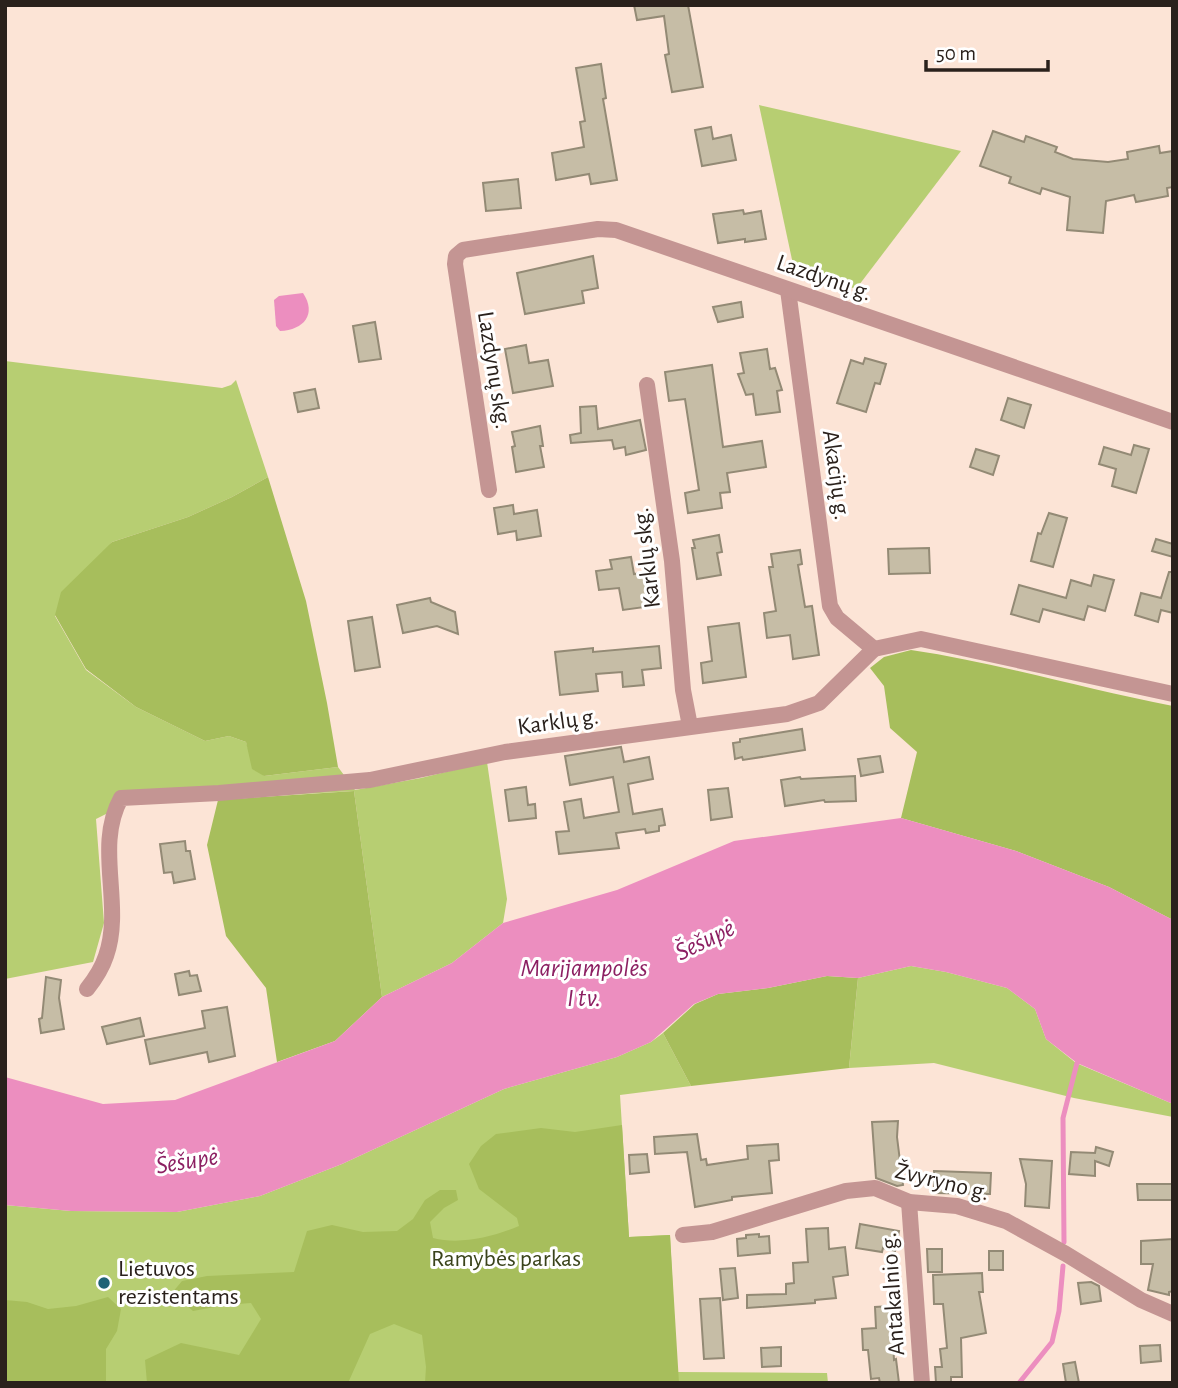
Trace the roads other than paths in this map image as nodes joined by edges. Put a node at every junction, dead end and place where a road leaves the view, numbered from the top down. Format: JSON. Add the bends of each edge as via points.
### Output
{"nodes":[{"id":1,"x":456,"y":256,"type":"joint"},
{"id":2,"x":788,"y":290,"type":"junction"},
{"id":3,"x":647,"y":385,"type":"dead end"},
{"id":4,"x":1173,"y":422,"type":"edge"},
{"id":5,"x":489,"y":490,"type":"dead end"},
{"id":6,"x":874,"y":649,"type":"junction"},
{"id":7,"x":1173,"y":694,"type":"edge"},
{"id":8,"x":690,"y":726,"type":"junction"},
{"id":9,"x":87,"y":989,"type":"dead end"},
{"id":10,"x":909,"y":1202,"type":"junction"},
{"id":11,"x":683,"y":1235,"type":"dead end"},
{"id":12,"x":1173,"y":1314,"type":"edge"},
{"id":13,"x":922,"y":1383,"type":"edge"}],
"edges":[{"from":1,"to":2,"type":"street","name":"Lazdynų g.","via":[[463,250],[503,243],[616,230]]},
{"from":1,"to":5,"type":"street","name":"Lazdynų skg."},
{"from":2,"to":4,"type":"street","name":"Lazdynų g."},
{"from":2,"to":6,"type":"street","name":"Akacijų g.","via":[[830,606],[837,618]]},
{"from":3,"to":8,"type":"street","name":"Karklų skg."},
{"from":6,"to":7,"type":"street","via":[[921,639]]},
{"from":6,"to":8,"type":"street","name":"Karklų g.","via":[[819,703],[787,714]]},
{"from":8,"to":9,"type":"street","name":"Karklų g.","via":[[505,752],[370,780],[121,798],[108,834],[111,925],[107,955]]},
{"from":10,"to":11,"type":"street","name":"Žvyryno g.","via":[[875,1188],[846,1191],[712,1233]]},
{"from":10,"to":12,"type":"street","name":"Žvyryno g.","via":[[957,1206],[1006,1222]]},
{"from":10,"to":13,"type":"street","name":"Antakalnio g."}]}
